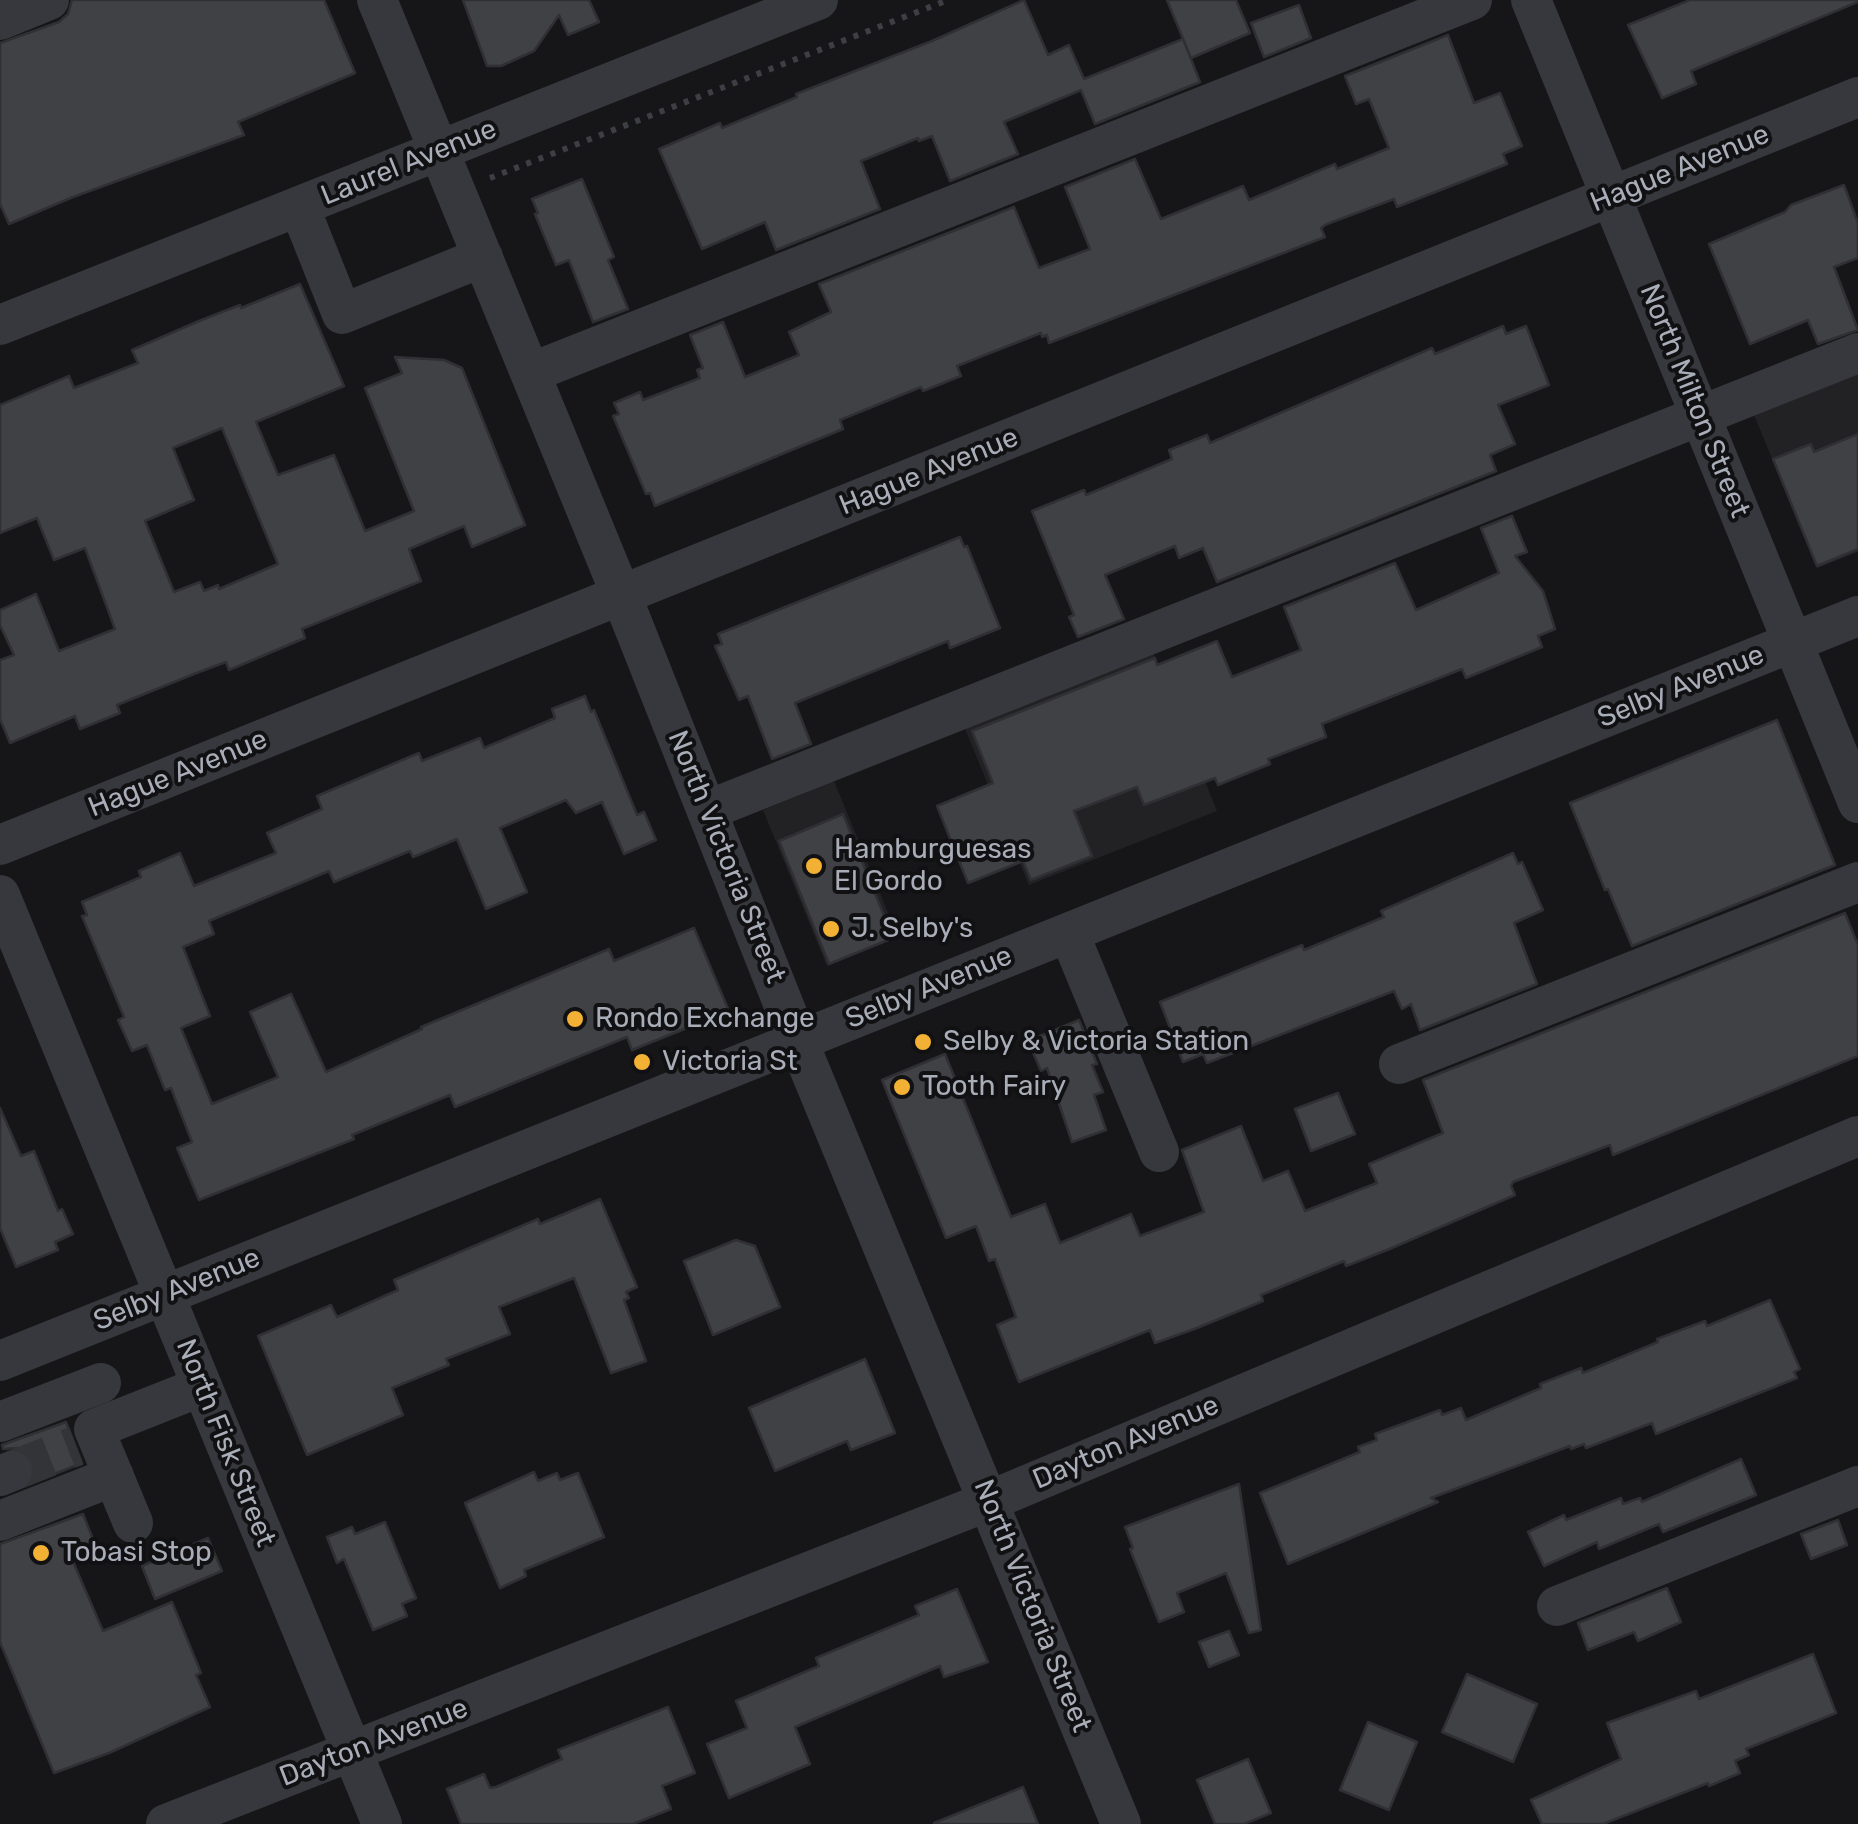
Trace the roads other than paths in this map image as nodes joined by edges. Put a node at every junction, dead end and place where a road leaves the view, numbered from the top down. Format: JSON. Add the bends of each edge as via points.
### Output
{"nodes":[{"id":1,"x":49,"y":0,"type":"edge"},
{"id":2,"x":377,"y":0,"type":"edge"},
{"id":3,"x":818,"y":0,"type":"edge"},
{"id":4,"x":1472,"y":0,"type":"edge"},
{"id":5,"x":1531,"y":0,"type":"edge"},
{"id":6,"x":0,"y":20,"type":"edge"},
{"id":7,"x":1858,"y":98,"type":"edge"},
{"id":8,"x":440,"y":151,"type":"junction"},
{"id":9,"x":1611,"y":197,"type":"junction"},
{"id":10,"x":299,"y":206,"type":"junction"},
{"id":11,"x":483,"y":258,"type":"junction"},
{"id":12,"x":0,"y":325,"type":"edge"},
{"id":13,"x":1858,"y":353,"type":"edge"},
{"id":14,"x":530,"y":373,"type":"junction"},
{"id":15,"x":1700,"y":416,"type":"junction"},
{"id":16,"x":622,"y":596,"type":"junction"},
{"id":17,"x":1858,"y":616,"type":"edge"},
{"id":18,"x":1793,"y":642,"type":"junction"},
{"id":19,"x":1858,"y":803,"type":"edge"},
{"id":20,"x":708,"y":810,"type":"junction"},
{"id":21,"x":0,"y":846,"type":"edge"},
{"id":22,"x":1858,"y":882,"type":"edge"},
{"id":23,"x":0,"y":895,"type":"edge"},
{"id":24,"x":1068,"y":932,"type":"junction"},
{"id":25,"x":798,"y":1041,"type":"junction"},
{"id":26,"x":1399,"y":1064,"type":"dead end"},
{"id":27,"x":1858,"y":1136,"type":"edge"},
{"id":28,"x":1159,"y":1152,"type":"dead end"},
{"id":29,"x":164,"y":1295,"type":"junction"},
{"id":30,"x":81,"y":1328,"type":"junction"},
{"id":31,"x":0,"y":1361,"type":"edge"},
{"id":32,"x":101,"y":1382,"type":"junction"},
{"id":33,"x":200,"y":1387,"type":"junction"},
{"id":34,"x":0,"y":1422,"type":"edge"},
{"id":35,"x":96,"y":1434,"type":"junction"},
{"id":36,"x":114,"y":1476,"type":"junction"},
{"id":37,"x":1858,"y":1486,"type":"edge"},
{"id":38,"x":989,"y":1501,"type":"junction"},
{"id":39,"x":0,"y":1521,"type":"edge"},
{"id":40,"x":133,"y":1523,"type":"dead end"},
{"id":41,"x":1557,"y":1606,"type":"dead end"},
{"id":42,"x":353,"y":1752,"type":"junction"},
{"id":43,"x":166,"y":1824,"type":"edge"},
{"id":44,"x":382,"y":1824,"type":"edge"},
{"id":45,"x":1121,"y":1824,"type":"edge"}],
"edges":[{"from":1,"to":6,"type":"street"},
{"from":2,"to":8,"type":"street","name":"North Victoria Street"},
{"from":3,"to":8,"type":"street","name":"Laurel Avenue"},
{"from":4,"to":14,"type":"street"},
{"from":5,"to":9,"type":"street","name":"North Milton Street"},
{"from":7,"to":9,"type":"street","name":"Hague Avenue"},
{"from":8,"to":10,"type":"street","name":"Laurel Avenue"},
{"from":8,"to":11,"type":"street","name":"North Victoria Street"},
{"from":9,"to":15,"type":"street","name":"North Milton Street"},
{"from":9,"to":16,"type":"street","name":"Hague Avenue"},
{"from":10,"to":11,"type":"street","via":[[342,314]]},
{"from":10,"to":12,"type":"street","name":"Laurel Avenue"},
{"from":11,"to":14,"type":"street","name":"North Victoria Street"},
{"from":13,"to":15,"type":"street"},
{"from":14,"to":16,"type":"street","name":"North Victoria Street"},
{"from":15,"to":18,"type":"street","name":"North Milton Street"},
{"from":15,"to":20,"type":"street"},
{"from":16,"to":20,"type":"street","name":"North Victoria Street"},
{"from":16,"to":21,"type":"street","name":"Hague Avenue"},
{"from":17,"to":18,"type":"street","name":"Selby Avenue"},
{"from":18,"to":19,"type":"street","name":"North Milton Street"},
{"from":18,"to":24,"type":"street","name":"Selby Avenue"},
{"from":20,"to":25,"type":"street","name":"North Victoria Street"},
{"from":22,"to":26,"type":"street"},
{"from":23,"to":29,"type":"street","name":"North Fisk Street"},
{"from":24,"to":25,"type":"street","name":"Selby Avenue"},
{"from":24,"to":28,"type":"street"},
{"from":25,"to":29,"type":"street","name":"Selby Avenue"},
{"from":25,"to":38,"type":"street","name":"North Victoria Street"},
{"from":27,"to":38,"type":"street","name":"Dayton Avenue"},
{"from":29,"to":30,"type":"street","name":"Selby Avenue"},
{"from":29,"to":33,"type":"street","name":"North Fisk Street"},
{"from":30,"to":31,"type":"street","name":"Selby Avenue"},
{"from":30,"to":32,"type":"street"},
{"from":32,"to":34,"type":"street"},
{"from":32,"to":35,"type":"street"},
{"from":33,"to":35,"type":"street"},
{"from":33,"to":42,"type":"street","name":"North Fisk Street"},
{"from":35,"to":36,"type":"street"},
{"from":36,"to":39,"type":"street"},
{"from":36,"to":40,"type":"street"},
{"from":37,"to":41,"type":"street"},
{"from":38,"to":42,"type":"street","name":"Dayton Avenue"},
{"from":38,"to":45,"type":"street","name":"North Victoria Street"},
{"from":42,"to":43,"type":"street","name":"Dayton Avenue"},
{"from":42,"to":44,"type":"street","name":"North Fisk Street"}]}
